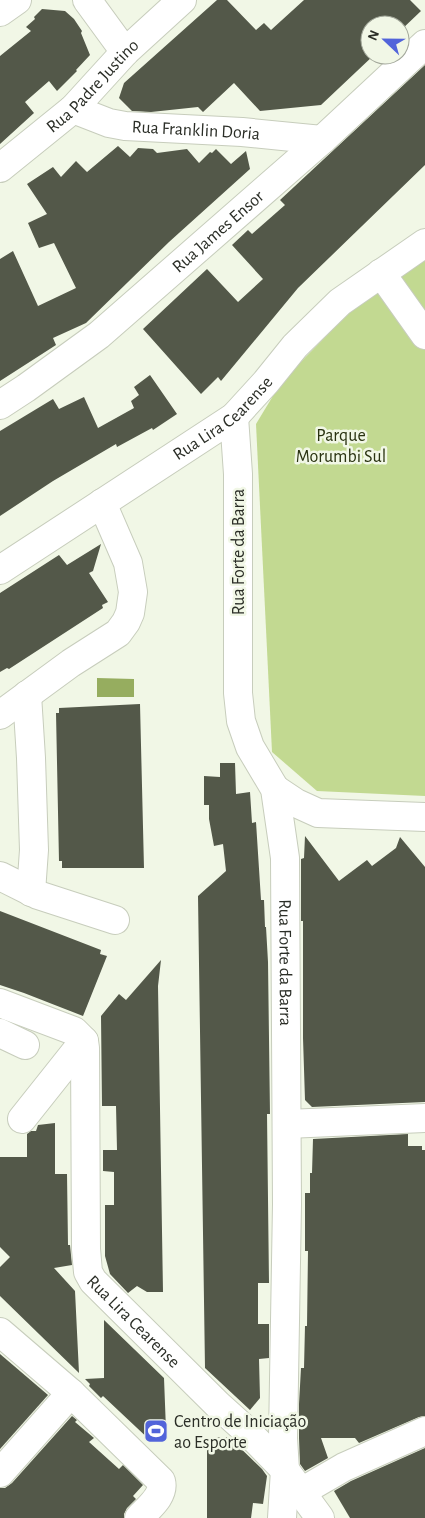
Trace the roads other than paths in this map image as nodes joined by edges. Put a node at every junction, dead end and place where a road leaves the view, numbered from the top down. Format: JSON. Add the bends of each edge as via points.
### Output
{"nodes":[{"id":1,"x":16,"y":0,"type":"edge"},
{"id":2,"x":87,"y":0,"type":"edge"},
{"id":3,"x":182,"y":0,"type":"edge"},
{"id":4,"x":0,"y":12,"type":"edge"},
{"id":5,"x":425,"y":44,"type":"edge"},
{"id":6,"x":125,"y":52,"type":"junction"},
{"id":7,"x":74,"y":109,"type":"junction"},
{"id":8,"x":322,"y":140,"type":"junction"},
{"id":9,"x":0,"y":168,"type":"edge"},
{"id":10,"x":425,"y":243,"type":"edge"},
{"id":11,"x":380,"y":273,"type":"junction"},
{"id":12,"x":425,"y":335,"type":"edge"},
{"id":13,"x":0,"y":405,"type":"edge"},
{"id":14,"x":234,"y":417,"type":"junction"},
{"id":15,"x":102,"y":503,"type":"junction"},
{"id":16,"x":0,"y":570,"type":"edge"},
{"id":17,"x":27,"y":695,"type":"junction"},
{"id":18,"x":0,"y":715,"type":"edge"},
{"id":19,"x":276,"y":789,"type":"junction"},
{"id":20,"x":318,"y":813,"type":"junction"},
{"id":21,"x":425,"y":817,"type":"edge"},
{"id":22,"x":285,"y":858,"type":"junction"},
{"id":23,"x":0,"y":876,"type":"edge"},
{"id":24,"x":31,"y":892,"type":"junction"},
{"id":25,"x":115,"y":920,"type":"dead end"},
{"id":26,"x":0,"y":1003,"type":"edge"},
{"id":27,"x":0,"y":1033,"type":"edge"},
{"id":28,"x":84,"y":1041,"type":"junction"},
{"id":29,"x":25,"y":1045,"type":"dead end"},
{"id":30,"x":425,"y":1118,"type":"edge"},
{"id":31,"x":22,"y":1119,"type":"dead end"},
{"id":32,"x":287,"y":1124,"type":"junction"},
{"id":33,"x":0,"y":1332,"type":"edge"},
{"id":34,"x":71,"y":1394,"type":"junction"},
{"id":35,"x":425,"y":1431,"type":"edge"},
{"id":36,"x":285,"y":1470,"type":"junction"},
{"id":37,"x":0,"y":1473,"type":"edge"},
{"id":38,"x":301,"y":1492,"type":"junction"},
{"id":39,"x":140,"y":1518,"type":"edge"},
{"id":40,"x":282,"y":1518,"type":"edge"},
{"id":41,"x":320,"y":1518,"type":"edge"}],
"edges":[{"from":1,"to":4,"type":"street"},
{"from":2,"to":6,"type":"street"},
{"from":3,"to":6,"type":"street","name":"Rua Padre Justino"},
{"from":5,"to":8,"type":"street","name":"Rua James Ensor"},
{"from":6,"to":7,"type":"street","name":"Rua Padre Justino"},
{"from":7,"to":8,"type":"street","name":"Rua Franklin Doria","via":[[125,126]]},
{"from":7,"to":9,"type":"street","name":"Rua Padre Justino"},
{"from":8,"to":13,"type":"street","name":"Rua James Ensor","via":[[99,335]]},
{"from":10,"to":11,"type":"street","name":"Rua Lira Cearense"},
{"from":11,"to":12,"type":"street"},
{"from":11,"to":14,"type":"street","name":"Rua Lira Cearense","via":[[340,302],[295,346]]},
{"from":14,"to":15,"type":"street","name":"Rua Lira Cearense"},
{"from":14,"to":19,"type":"street","name":"Rua Forte da Barra","via":[[238,474],[238,693],[241,721],[250,748]]},
{"from":15,"to":16,"type":"street","name":"Rua Lira Cearense"},
{"from":15,"to":17,"type":"street","via":[[128,563],[133,592],[130,613],[118,633]]},
{"from":17,"to":18,"type":"street"},
{"from":17,"to":24,"type":"street","via":[[34,850]]},
{"from":19,"to":20,"type":"street"},
{"from":19,"to":22,"type":"street","name":"Rua Forte da Barra"},
{"from":20,"to":21,"type":"street"},
{"from":20,"to":22,"type":"street","via":[[299,831]]},
{"from":22,"to":32,"type":"street","name":"Rua Forte da Barra"},
{"from":23,"to":24,"type":"street"},
{"from":24,"to":25,"type":"street"},
{"from":26,"to":28,"type":"street","via":[[74,1031]]},
{"from":27,"to":29,"type":"street"},
{"from":28,"to":31,"type":"street"},
{"from":28,"to":36,"type":"street","name":"Rua Lira Cearense","via":[[88,1272],[101,1290]]},
{"from":30,"to":32,"type":"street"},
{"from":32,"to":36,"type":"street","name":"Rua Forte da Barra"},
{"from":33,"to":34,"type":"street"},
{"from":34,"to":37,"type":"street"},
{"from":34,"to":39,"type":"street","via":[[161,1481],[160,1494]]},
{"from":35,"to":38,"type":"street","via":[[344,1467]]},
{"from":36,"to":38,"type":"street","name":"Rua Lira Cearense"},
{"from":36,"to":40,"type":"street","name":"Rua Forte da Barra"},
{"from":38,"to":41,"type":"street","name":"Rua Lira Cearense"}]}
